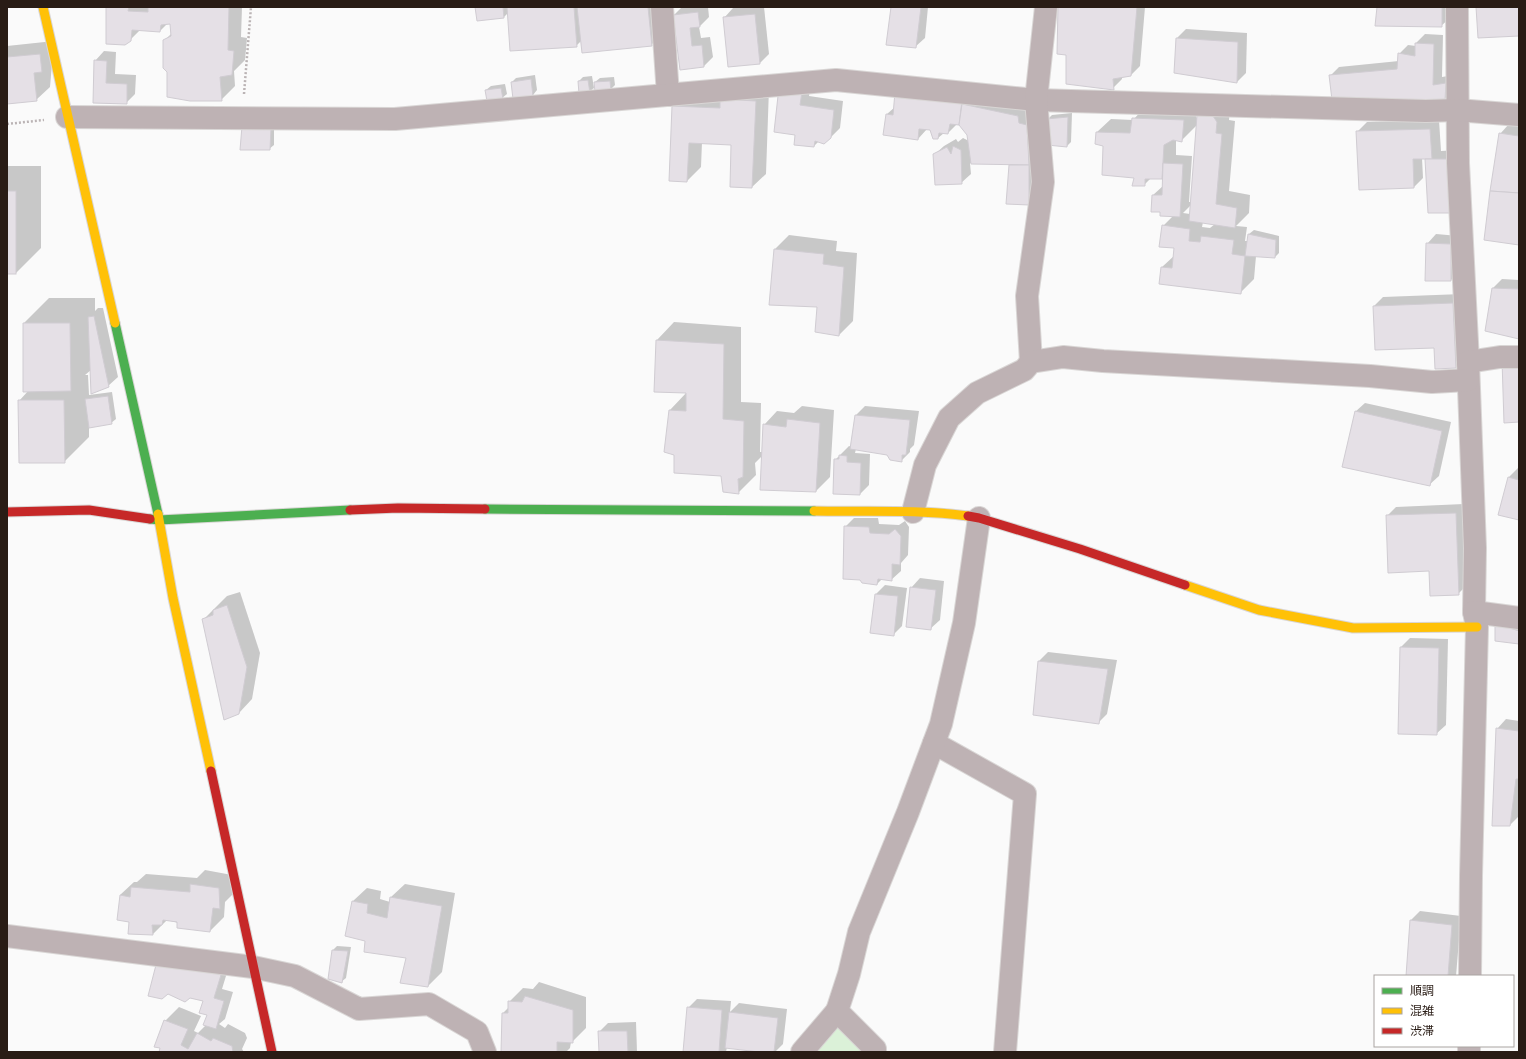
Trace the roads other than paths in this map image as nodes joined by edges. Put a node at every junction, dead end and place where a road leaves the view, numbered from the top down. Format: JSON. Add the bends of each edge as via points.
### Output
{"nodes":[{"id":1,"x":43,"y":7,"type":"edge"},
{"id":2,"x":662,"y":7,"type":"edge"},
{"id":3,"x":1046,"y":7,"type":"edge"},
{"id":4,"x":1457,"y":7,"type":"edge"},
{"id":5,"x":668,"y":95,"type":"junction"},
{"id":6,"x":1036,"y":100,"type":"junction"},
{"id":7,"x":1457,"y":110,"type":"junction"},
{"id":8,"x":1519,"y":115,"type":"edge"},
{"id":9,"x":67,"y":117,"type":"junction"},
{"id":10,"x":1519,"y":357,"type":"edge"},
{"id":11,"x":1031,"y":362,"type":"junction"},
{"id":12,"x":1468,"y":371,"type":"junction"},
{"id":13,"x":7,"y":512,"type":"edge"},
{"id":14,"x":913,"y":512,"type":"junction"},
{"id":15,"x":979,"y":518,"type":"junction"},
{"id":16,"x":159,"y":520,"type":"junction"},
{"id":17,"x":1519,"y":618,"type":"edge"},
{"id":18,"x":1476,"y":619,"type":"junction"},
{"id":19,"x":934,"y":743,"type":"junction"},
{"id":20,"x":7,"y":936,"type":"edge"},
{"id":21,"x":253,"y":967,"type":"junction"},
{"id":22,"x":1470,"y":975,"type":"edge"},
{"id":23,"x":837,"y":1011,"type":"junction"},
{"id":24,"x":272,"y":1052,"type":"edge"},
{"id":25,"x":485,"y":1052,"type":"edge"},
{"id":26,"x":802,"y":1052,"type":"edge"},
{"id":27,"x":875,"y":1052,"type":"edge"},
{"id":28,"x":1005,"y":1052,"type":"edge"}],
"edges":[{"from":1,"to":9,"type":"street"},
{"from":2,"to":5,"type":"street"},
{"from":3,"to":6,"type":"street"},
{"from":4,"to":7,"type":"street"},
{"from":5,"to":6,"type":"street","via":[[836,80]]},
{"from":5,"to":9,"type":"street","via":[[395,119]]},
{"from":6,"to":7,"type":"street"},
{"from":6,"to":11,"type":"street","via":[[1043,182],[1027,296]]},
{"from":7,"to":8,"type":"street"},
{"from":7,"to":12,"type":"street"},
{"from":9,"to":16,"type":"street"},
{"from":10,"to":12,"type":"street","via":[[1500,357]]},
{"from":11,"to":12,"type":"street","via":[[1063,357],[1432,382]]},
{"from":11,"to":14,"type":"street","via":[[1024,370],[976,393],[950,418],[925,465]]},
{"from":12,"to":18,"type":"street"},
{"from":13,"to":16,"type":"street","via":[[89,510]]},
{"from":14,"to":15,"type":"street"},
{"from":14,"to":16,"type":"street","via":[[398,508]]},
{"from":15,"to":18,"type":"street","via":[[1080,549],[1259,610],[1353,628]]},
{"from":15,"to":19,"type":"street","via":[[964,623],[942,724]]},
{"from":16,"to":21,"type":"street","via":[[173,598]]},
{"from":17,"to":18,"type":"street"},
{"from":18,"to":22,"type":"street"},
{"from":19,"to":23,"type":"street","via":[[859,932]]},
{"from":19,"to":28,"type":"street","via":[[1025,794]]},
{"from":20,"to":21,"type":"street"},
{"from":21,"to":24,"type":"street"},
{"from":21,"to":25,"type":"street","via":[[296,976],[359,1009],[429,1004],[477,1032]]},
{"from":23,"to":26,"type":"street"},
{"from":23,"to":27,"type":"street","via":[[875,1049]]}]}
